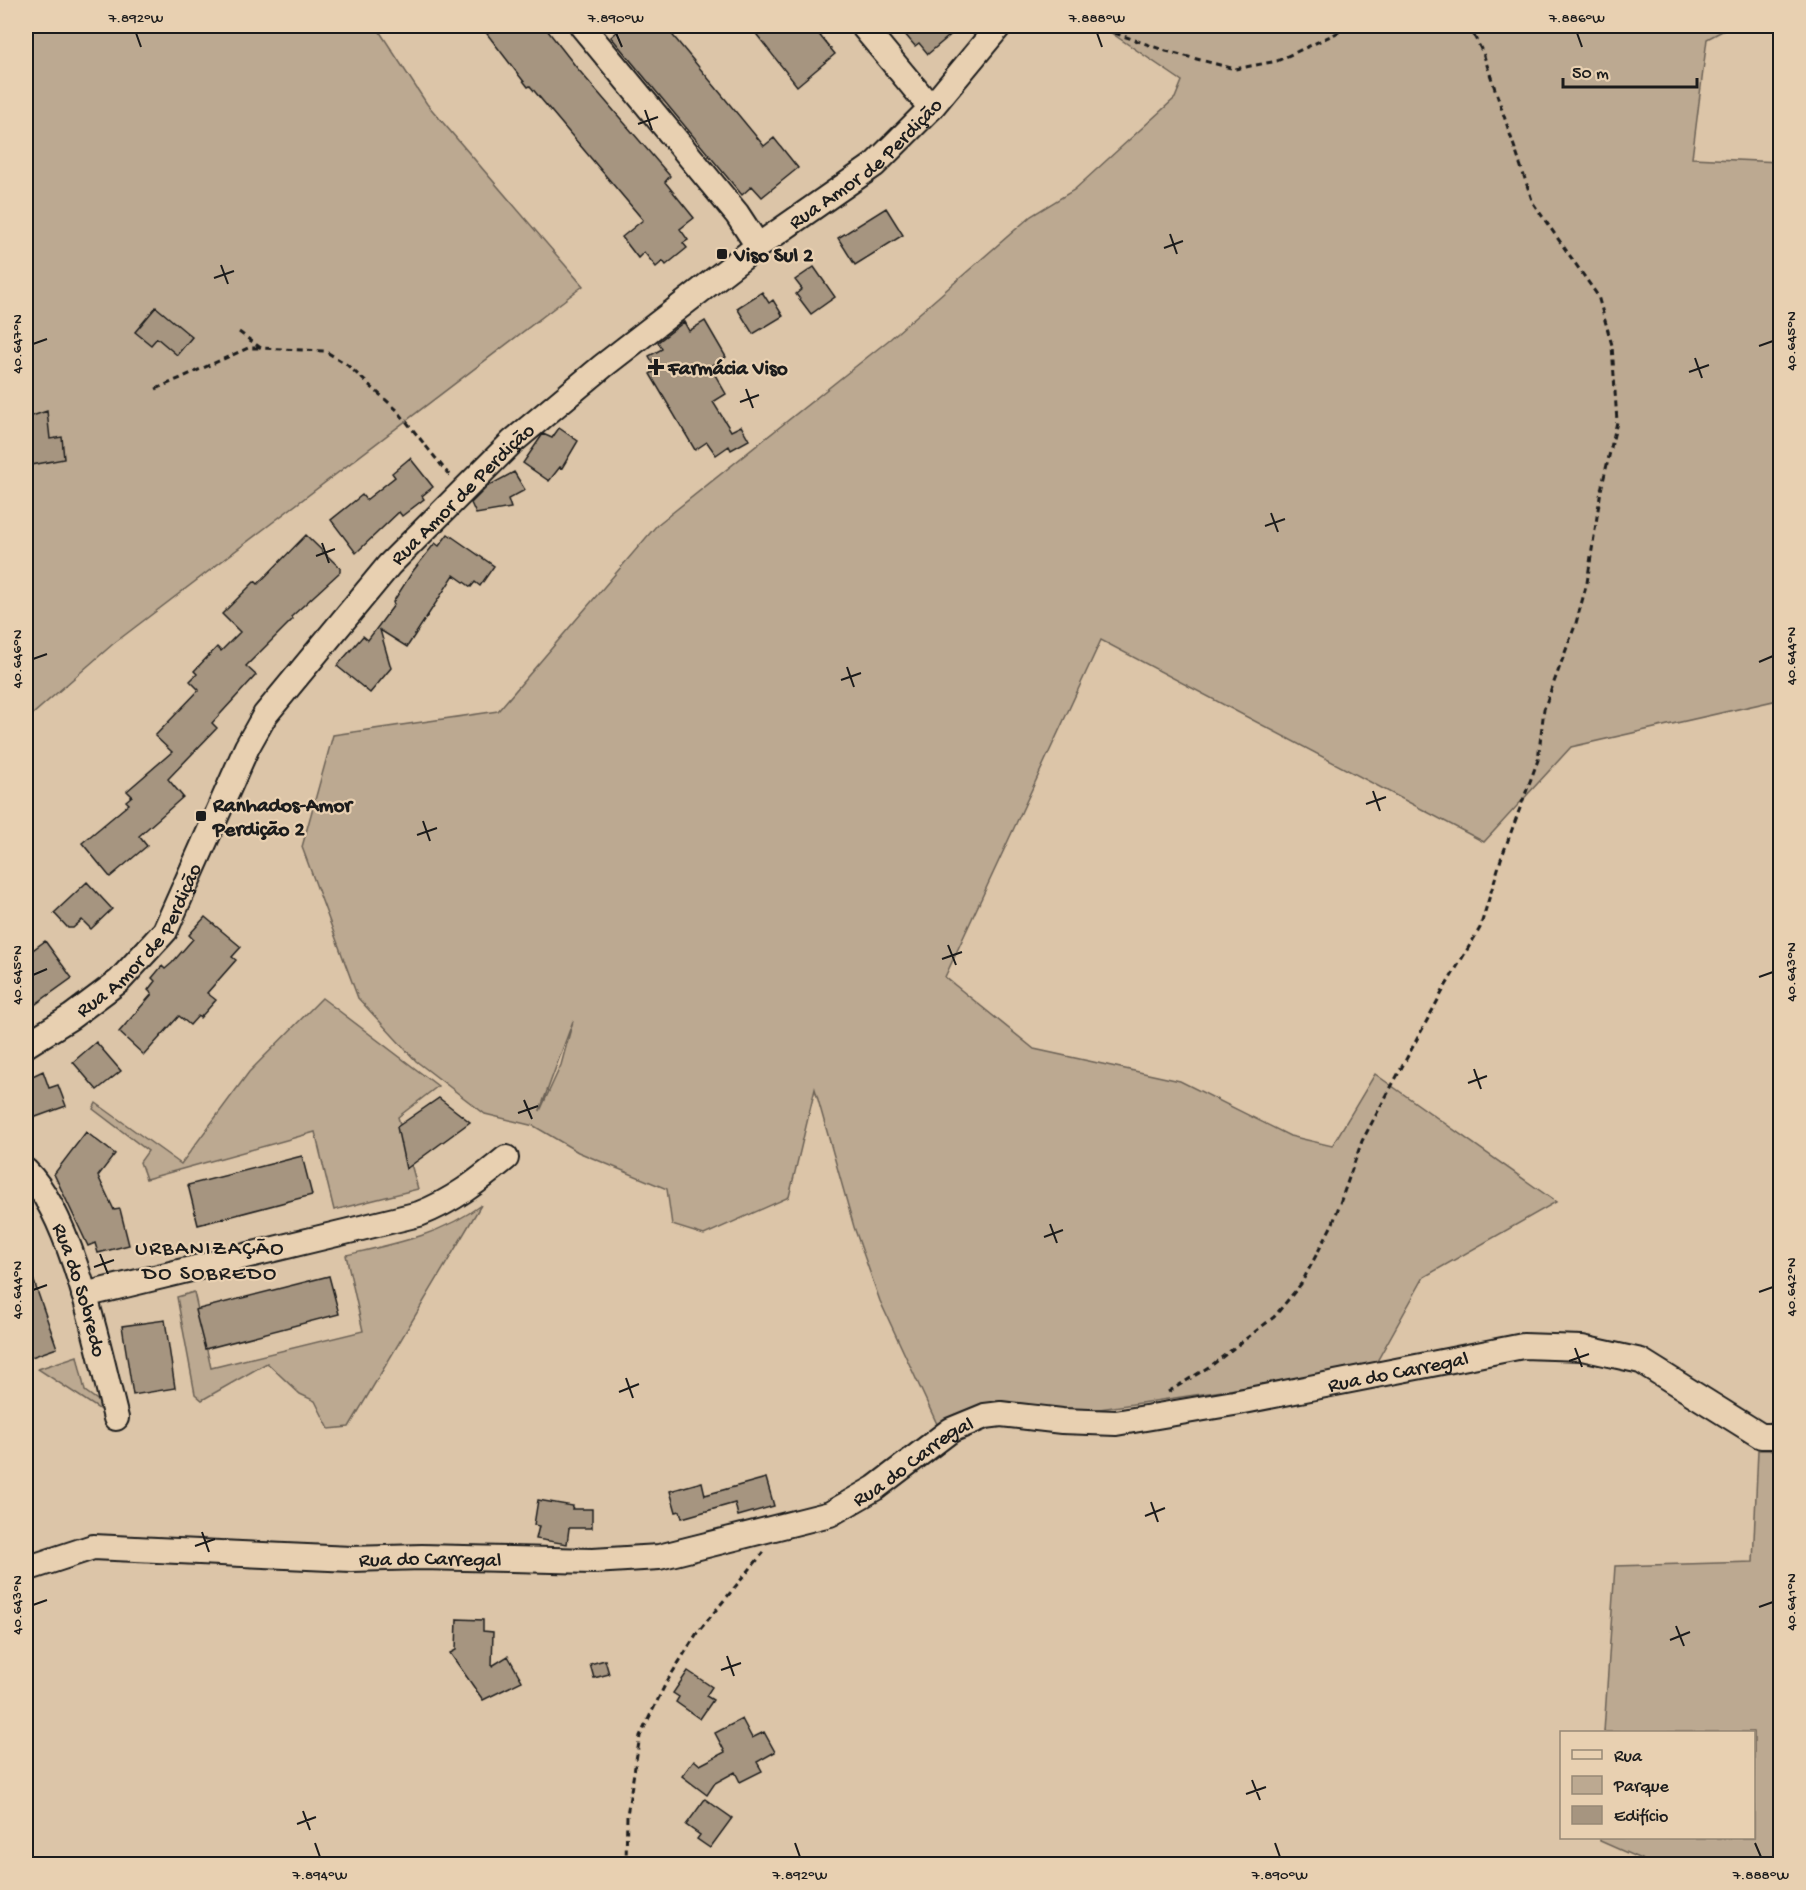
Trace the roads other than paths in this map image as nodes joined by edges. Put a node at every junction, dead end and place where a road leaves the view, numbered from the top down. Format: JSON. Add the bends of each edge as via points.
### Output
{"nodes":[{"id":1,"x":582,"y":26,"type":"edge"},
{"id":2,"x":864,"y":26,"type":"edge"},
{"id":3,"x":999,"y":26,"type":"edge"},
{"id":4,"x":931,"y":108,"type":"junction"},
{"id":5,"x":758,"y":246,"type":"junction"},
{"id":6,"x":26,"y":1045,"type":"edge"},
{"id":7,"x":506,"y":1158,"type":"dead end"},
{"id":8,"x":26,"y":1171,"type":"edge"},
{"id":9,"x":84,"y":1295,"type":"junction"},
{"id":10,"x":116,"y":1418,"type":"dead end"},
{"id":11,"x":1780,"y":1436,"type":"edge"},
{"id":12,"x":26,"y":1569,"type":"edge"}],
"edges":[{"from":1,"to":5,"type":"street","via":[[737,214]]},
{"from":2,"to":4,"type":"street"},
{"from":3,"to":4,"type":"street","name":"Rua Amor de Perdição"},
{"from":4,"to":5,"type":"street","name":"Rua Amor de Perdição","via":[[874,165]]},
{"from":5,"to":6,"type":"street","name":"Rua Amor de Perdição","via":[[512,442],[389,565],[265,715],[165,931],[119,981]]},
{"from":7,"to":9,"type":"street","via":[[466,1191],[418,1214]]},
{"from":8,"to":9,"type":"street","name":"Rua do Sobredo","via":[[55,1215]]},
{"from":9,"to":10,"type":"street","name":"Rua do Sobredo"},
{"from":11,"to":12,"type":"street","name":"Rua do Carregal","via":[[1761,1436],[1641,1361],[1582,1348],[1523,1346],[1116,1423],[1001,1414],[977,1419],[951,1430],[852,1503],[830,1514],[659,1557],[593,1561],[351,1559],[93,1547]]}]}
